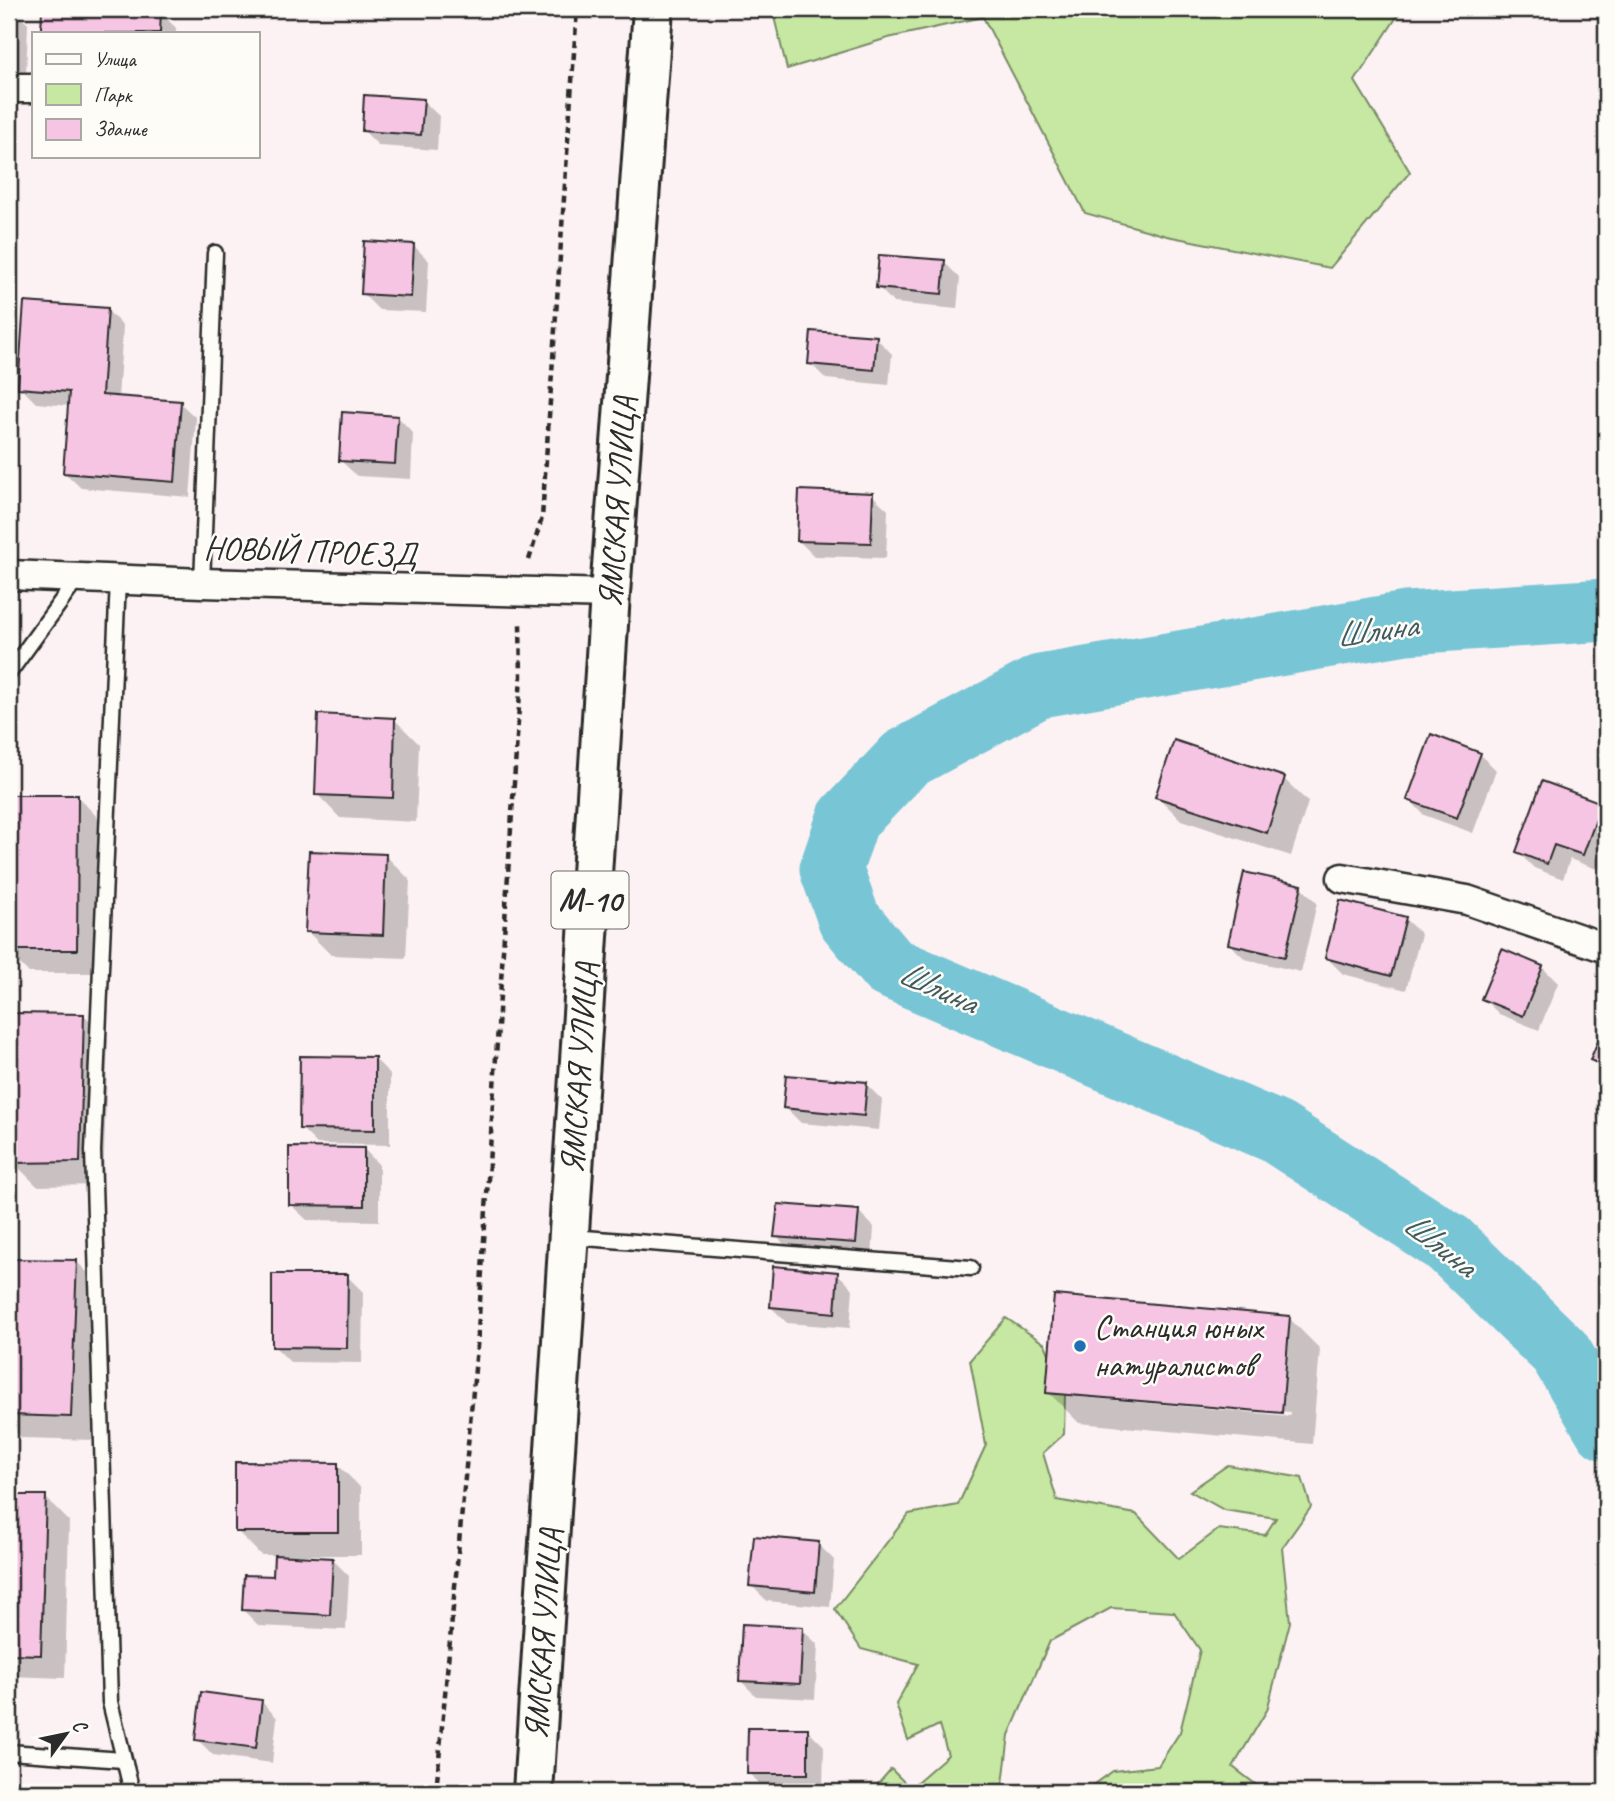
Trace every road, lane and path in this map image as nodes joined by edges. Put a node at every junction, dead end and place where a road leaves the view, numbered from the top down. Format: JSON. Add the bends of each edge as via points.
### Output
{"nodes":[{"id":1,"x":577,"y":9,"type":"edge"},
{"id":2,"x":653,"y":9,"type":"edge"},
{"id":3,"x":9,"y":88,"type":"edge"},
{"id":4,"x":32,"y":88,"type":"edge"},
{"id":5,"x":215,"y":253,"type":"dead end"},
{"id":6,"x":9,"y":575,"type":"edge"},
{"id":7,"x":78,"y":578,"type":"junction"},
{"id":8,"x":118,"y":580,"type":"junction"},
{"id":9,"x":202,"y":583,"type":"junction"},
{"id":10,"x":520,"y":592,"type":"junction"},
{"id":11,"x":610,"y":594,"type":"junction"},
{"id":12,"x":9,"y":673,"type":"edge"},
{"id":13,"x":1342,"y":878,"type":"dead end"},
{"id":14,"x":1606,"y":948,"type":"edge"},
{"id":15,"x":568,"y":1236,"type":"junction"},
{"id":16,"x":971,"y":1268,"type":"dead end"},
{"id":17,"x":9,"y":1752,"type":"edge"},
{"id":18,"x":123,"y":1760,"type":"junction"},
{"id":19,"x":132,"y":1792,"type":"edge"},
{"id":20,"x":436,"y":1792,"type":"edge"},
{"id":21,"x":533,"y":1792,"type":"edge"}],
"edges":[{"from":1,"to":10,"type":"path","via":[[542,518]]},
{"from":2,"to":11,"type":"highway","name":"ЯМСКАЯ УЛИЦА","number":"М-10"},
{"from":3,"to":4,"type":"street"},
{"from":5,"to":9,"type":"lane"},
{"from":6,"to":7,"type":"street","name":"НОВЫЙ ПРОЕЗД"},
{"from":7,"to":8,"type":"street","name":"НОВЫЙ ПРОЕЗД"},
{"from":7,"to":12,"type":"lane"},
{"from":8,"to":9,"type":"street","name":"НОВЫЙ ПРОЕЗД"},
{"from":8,"to":18,"type":"lane","via":[[93,1151],[110,1702]]},
{"from":9,"to":10,"type":"street","name":"НОВЫЙ ПРОЕЗД"},
{"from":10,"to":11,"type":"street","name":"НОВЫЙ ПРОЕЗД"},
{"from":10,"to":20,"type":"path","via":[[521,676],[479,1320]]},
{"from":11,"to":15,"type":"highway","name":"ЯМСКАЯ УЛИЦА","number":"М-10"},
{"from":13,"to":14,"type":"street","via":[[1467,900]]},
{"from":15,"to":16,"type":"lane"},
{"from":15,"to":21,"type":"highway","name":"ЯМСКАЯ УЛИЦА","number":"М-10"},
{"from":17,"to":18,"type":"lane"},
{"from":18,"to":19,"type":"lane"}]}
